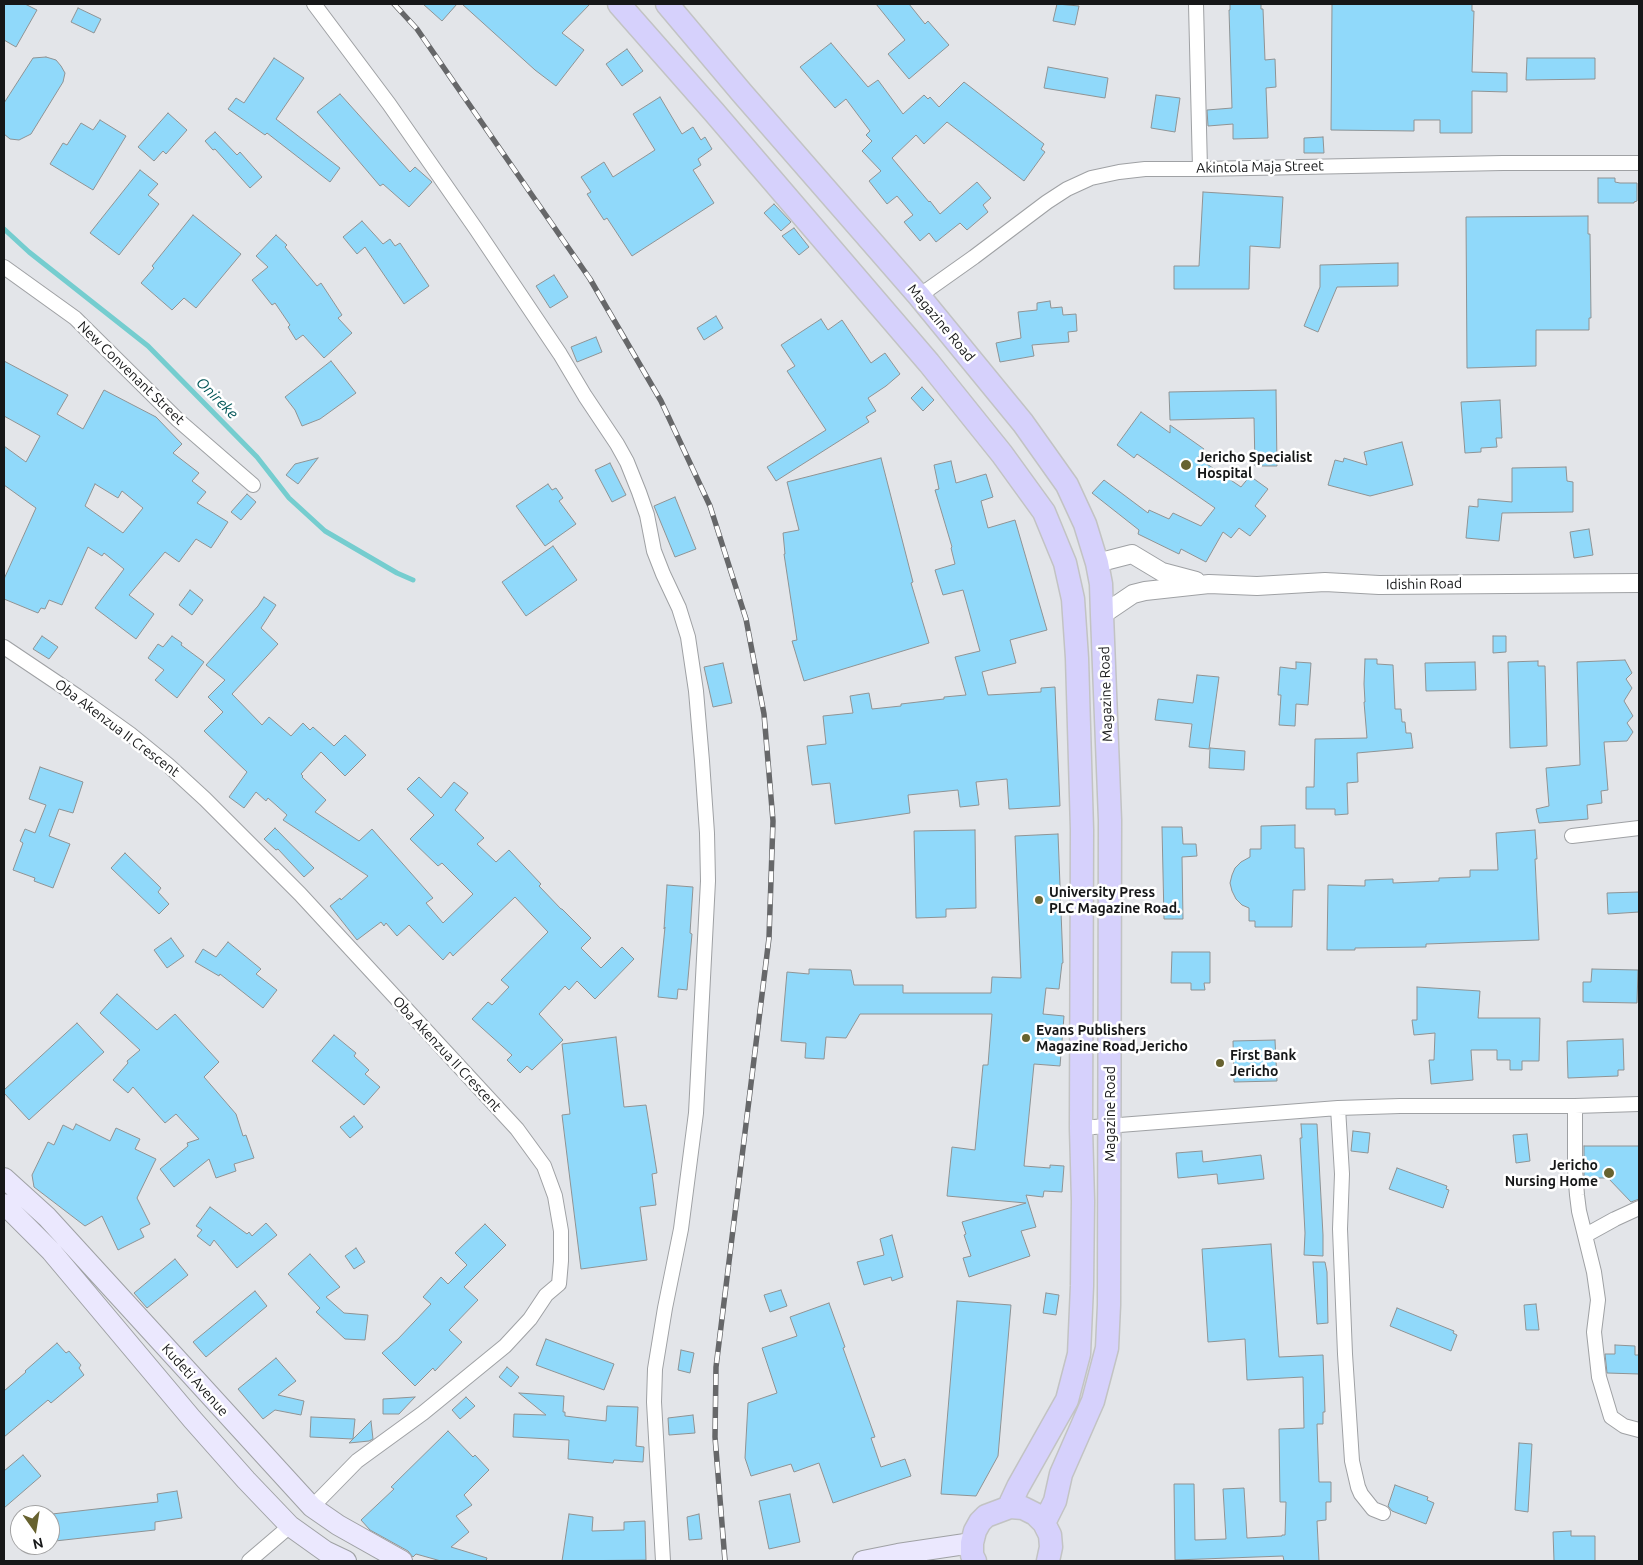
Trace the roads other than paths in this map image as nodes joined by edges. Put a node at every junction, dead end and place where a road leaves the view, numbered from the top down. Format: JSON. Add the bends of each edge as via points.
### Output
{"nodes":[{"id":1,"x":314,"y":4,"type":"edge"},
{"id":2,"x":619,"y":4,"type":"edge"},
{"id":3,"x":667,"y":4,"type":"edge"},
{"id":4,"x":1196,"y":4,"type":"edge"},
{"id":5,"x":742,"y":93,"type":"junction"},
{"id":6,"x":714,"y":112,"type":"junction"},
{"id":7,"x":1639,"y":163,"type":"edge"},
{"id":8,"x":1200,"y":170,"type":"junction"},
{"id":9,"x":4,"y":267,"type":"edge"},
{"id":10,"x":919,"y":296,"type":"junction"},
{"id":11,"x":253,"y":485,"type":"dead end"},
{"id":12,"x":1097,"y":563,"type":"junction"},
{"id":13,"x":1639,"y":583,"type":"edge"},
{"id":14,"x":1209,"y":584,"type":"junction"},
{"id":15,"x":1102,"y":616,"type":"junction"},
{"id":16,"x":4,"y":647,"type":"edge"},
{"id":17,"x":1639,"y":828,"type":"edge"},
{"id":18,"x":1572,"y":836,"type":"dead end"},
{"id":19,"x":1639,"y":1104,"type":"edge"},
{"id":20,"x":1575,"y":1106,"type":"junction"},
{"id":21,"x":1338,"y":1108,"type":"junction"},
{"id":22,"x":1110,"y":1127,"type":"junction"},
{"id":23,"x":1080,"y":1128,"type":"junction"},
{"id":24,"x":4,"y":1178,"type":"edge"},
{"id":25,"x":4,"y":1204,"type":"edge"},
{"id":26,"x":1639,"y":1208,"type":"edge"},
{"id":27,"x":1586,"y":1235,"type":"junction"},
{"id":28,"x":1639,"y":1430,"type":"edge"},
{"id":29,"x":1010,"y":1507,"type":"junction"},
{"id":30,"x":312,"y":1508,"type":"junction"},
{"id":31,"x":1383,"y":1513,"type":"dead end"},
{"id":32,"x":1044,"y":1523,"type":"junction"},
{"id":33,"x":290,"y":1526,"type":"junction"},
{"id":34,"x":973,"y":1552,"type":"edge"},
{"id":35,"x":249,"y":1561,"type":"edge"},
{"id":36,"x":346,"y":1561,"type":"edge"},
{"id":37,"x":402,"y":1561,"type":"edge"},
{"id":38,"x":664,"y":1561,"type":"edge"},
{"id":39,"x":863,"y":1561,"type":"edge"},
{"id":40,"x":1049,"y":1561,"type":"edge"}],
"edges":[{"from":1,"to":38,"type":"street","via":[[476,229],[628,462],[647,515],[654,551],[688,637],[702,761],[708,881],[696,1113],[681,1229],[655,1369],[654,1402]]},
{"from":2,"to":6,"type":"main road","name":"Magazine Road"},
{"from":3,"to":5,"type":"main road","name":"Magazine Road"},
{"from":4,"to":8,"type":"street"},
{"from":5,"to":6,"type":"main road"},
{"from":5,"to":10,"type":"main road","name":"Magazine Road"},
{"from":6,"to":23,"type":"main road","name":"Magazine Road","via":[[929,363],[1002,454],[1044,512],[1060,546],[1073,599],[1079,718],[1082,830]]},
{"from":7,"to":8,"type":"street","name":"Akintola Maja Street","via":[[1377,164]]},
{"from":8,"to":10,"type":"street","name":"Akintola Maja Street","via":[[1145,169],[1091,178],[1047,202]]},
{"from":9,"to":11,"type":"street","name":"New Convenant Street","via":[[75,318],[178,420]]},
{"from":10,"to":12,"type":"main road","name":"Magazine Road","via":[[1023,423],[1068,484]]},
{"from":12,"to":14,"type":"street","via":[[1132,554],[1162,572]]},
{"from":12,"to":15,"type":"main road","name":"Magazine Road"},
{"from":13,"to":14,"type":"street","name":"Idishin Road"},
{"from":14,"to":15,"type":"street","via":[[1133,594]]},
{"from":15,"to":22,"type":"main road","name":"Magazine Road","via":[[1110,820]]},
{"from":16,"to":30,"type":"street","name":"Oba Akenzua II Crescent","via":[[130,734],[205,799],[300,894],[517,1129],[544,1166],[555,1196],[561,1231],[559,1284],[546,1295],[530,1319],[505,1346],[423,1413],[357,1461]]},
{"from":17,"to":18,"type":"street"},
{"from":19,"to":20,"type":"street"},
{"from":20,"to":21,"type":"street"},
{"from":20,"to":27,"type":"street","via":[[1577,1194]]},
{"from":21,"to":22,"type":"street"},
{"from":21,"to":31,"type":"street","via":[[1342,1174],[1340,1229],[1352,1461],[1361,1494],[1373,1509]]},
{"from":22,"to":23,"type":"street"},
{"from":22,"to":32,"type":"main road","name":"Magazine Road","via":[[1107,1348],[1093,1401]]},
{"from":23,"to":29,"type":"main road","name":"Magazine Road","via":[[1083,1202],[1079,1354],[1067,1400]]},
{"from":24,"to":30,"type":"main road","name":"Kudeti Avenue","via":[[47,1217]]},
{"from":25,"to":33,"type":"main road","name":"Kudeti Avenue","via":[[51,1251],[192,1419]]},
{"from":26,"to":27,"type":"street"},
{"from":27,"to":28,"type":"street","via":[[1598,1300],[1594,1332],[1599,1377],[1611,1417],[1624,1426]]},
{"from":29,"to":32,"type":"main road","via":[[1023,1508]]},
{"from":29,"to":34,"type":"main road","via":[[986,1516],[975,1531]]},
{"from":30,"to":37,"type":"main road","name":"Kudeti Avenue"},
{"from":32,"to":40,"type":"main road","via":[[1052,1548]]},
{"from":33,"to":35,"type":"street"},
{"from":33,"to":36,"type":"main road","name":"Kudeti Avenue","via":[[325,1551]]},
{"from":34,"to":39,"type":"main road"}]}
